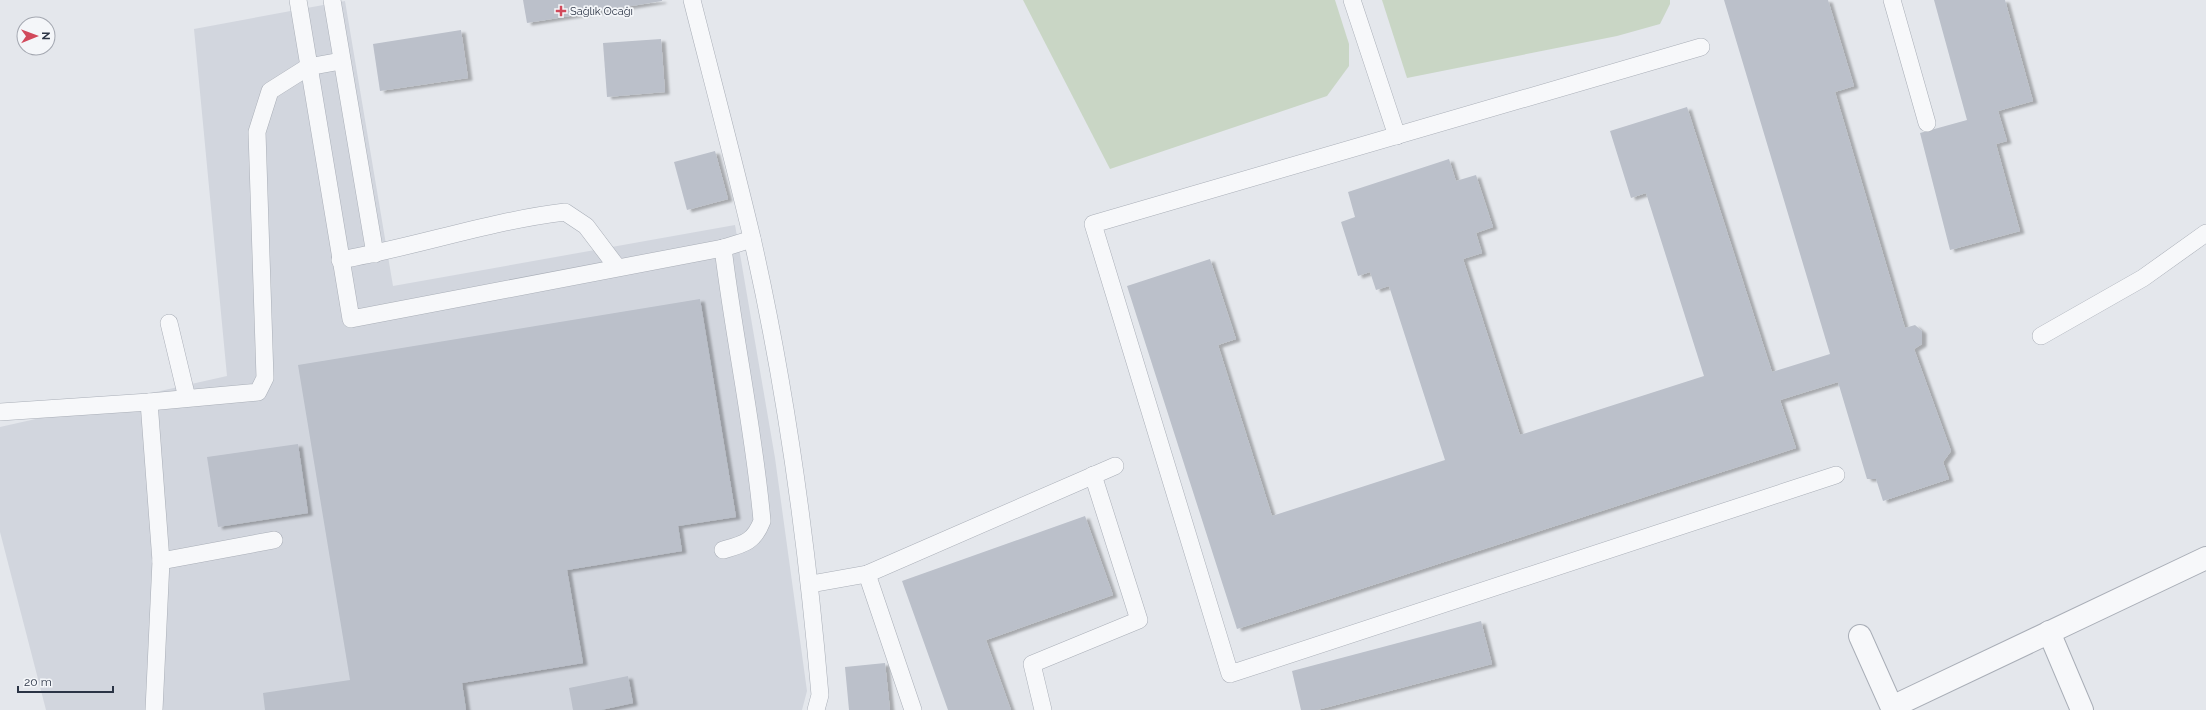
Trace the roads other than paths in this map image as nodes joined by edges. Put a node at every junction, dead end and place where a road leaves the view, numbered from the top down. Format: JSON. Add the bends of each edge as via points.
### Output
{"nodes":[{"id":1,"x":298,"y":0,"type":"edge"},
{"id":2,"x":332,"y":0,"type":"edge"},
{"id":3,"x":692,"y":0,"type":"edge"},
{"id":4,"x":1352,"y":0,"type":"edge"},
{"id":5,"x":1892,"y":0,"type":"edge"},
{"id":6,"x":1701,"y":47,"type":"dead end"},
{"id":7,"x":341,"y":61,"type":"junction"},
{"id":8,"x":308,"y":68,"type":"junction"},
{"id":9,"x":1927,"y":123,"type":"dead end"},
{"id":10,"x":1397,"y":136,"type":"junction"},
{"id":11,"x":2206,"y":234,"type":"edge"},
{"id":12,"x":752,"y":239,"type":"junction"},
{"id":13,"x":723,"y":248,"type":"junction"},
{"id":14,"x":375,"y":254,"type":"junction"},
{"id":15,"x":340,"y":260,"type":"junction"},
{"id":16,"x":617,"y":267,"type":"junction"},
{"id":17,"x":169,"y":323,"type":"dead end"},
{"id":18,"x":2041,"y":336,"type":"dead end"},
{"id":19,"x":187,"y":398,"type":"junction"},
{"id":20,"x":149,"y":402,"type":"junction"},
{"id":21,"x":0,"y":412,"type":"edge"},
{"id":22,"x":1115,"y":466,"type":"dead end"},
{"id":23,"x":1093,"y":475,"type":"junction"},
{"id":24,"x":1836,"y":475,"type":"dead end"},
{"id":25,"x":274,"y":540,"type":"dead end"},
{"id":26,"x":723,"y":550,"type":"dead end"},
{"id":27,"x":2206,"y":558,"type":"edge"},
{"id":28,"x":161,"y":561,"type":"junction"},
{"id":29,"x":867,"y":574,"type":"junction"},
{"id":30,"x":811,"y":584,"type":"junction"},
{"id":31,"x":2049,"y":632,"type":"junction"},
{"id":32,"x":1860,"y":636,"type":"dead end"},
{"id":33,"x":1892,"y":708,"type":"edge"},
{"id":34,"x":154,"y":710,"type":"edge"},
{"id":35,"x":816,"y":710,"type":"edge"},
{"id":36,"x":913,"y":710,"type":"edge"},
{"id":37,"x":1043,"y":710,"type":"edge"},
{"id":38,"x":2082,"y":710,"type":"edge"}],
"edges":[{"from":1,"to":8,"type":"lane"},
{"from":2,"to":7,"type":"lane"},
{"from":3,"to":12,"type":"lane"},
{"from":4,"to":10,"type":"lane"},
{"from":5,"to":9,"type":"lane"},
{"from":6,"to":10,"type":"lane"},
{"from":7,"to":8,"type":"lane"},
{"from":7,"to":14,"type":"lane"},
{"from":8,"to":15,"type":"lane"},
{"from":8,"to":19,"type":"lane","via":[[270,91],[257,132],[265,378],[258,392]]},
{"from":10,"to":24,"type":"lane","via":[[1093,224],[1230,674]]},
{"from":11,"to":18,"type":"lane","via":[[2143,278]]},
{"from":12,"to":13,"type":"lane"},
{"from":12,"to":30,"type":"lane","via":[[781,390]]},
{"from":13,"to":16,"type":"lane"},
{"from":13,"to":26,"type":"lane","via":[[754,449],[762,521],[757,532],[746,543]]},
{"from":14,"to":15,"type":"lane"},
{"from":14,"to":16,"type":"lane","via":[[534,216],[565,212],[586,226]]},
{"from":15,"to":16,"type":"lane","via":[[351,319]]},
{"from":17,"to":19,"type":"lane"},
{"from":19,"to":20,"type":"lane"},
{"from":20,"to":21,"type":"lane"},
{"from":20,"to":28,"type":"lane"},
{"from":22,"to":23,"type":"lane"},
{"from":23,"to":29,"type":"lane"},
{"from":23,"to":37,"type":"lane","via":[[1139,620],[1032,664]]},
{"from":25,"to":28,"type":"lane"},
{"from":27,"to":31,"type":"street"},
{"from":28,"to":34,"type":"lane"},
{"from":29,"to":30,"type":"lane"},
{"from":29,"to":36,"type":"lane"},
{"from":30,"to":35,"type":"lane","via":[[820,695]]},
{"from":31,"to":33,"type":"street"},
{"from":31,"to":38,"type":"street"},
{"from":32,"to":33,"type":"street"}]}
